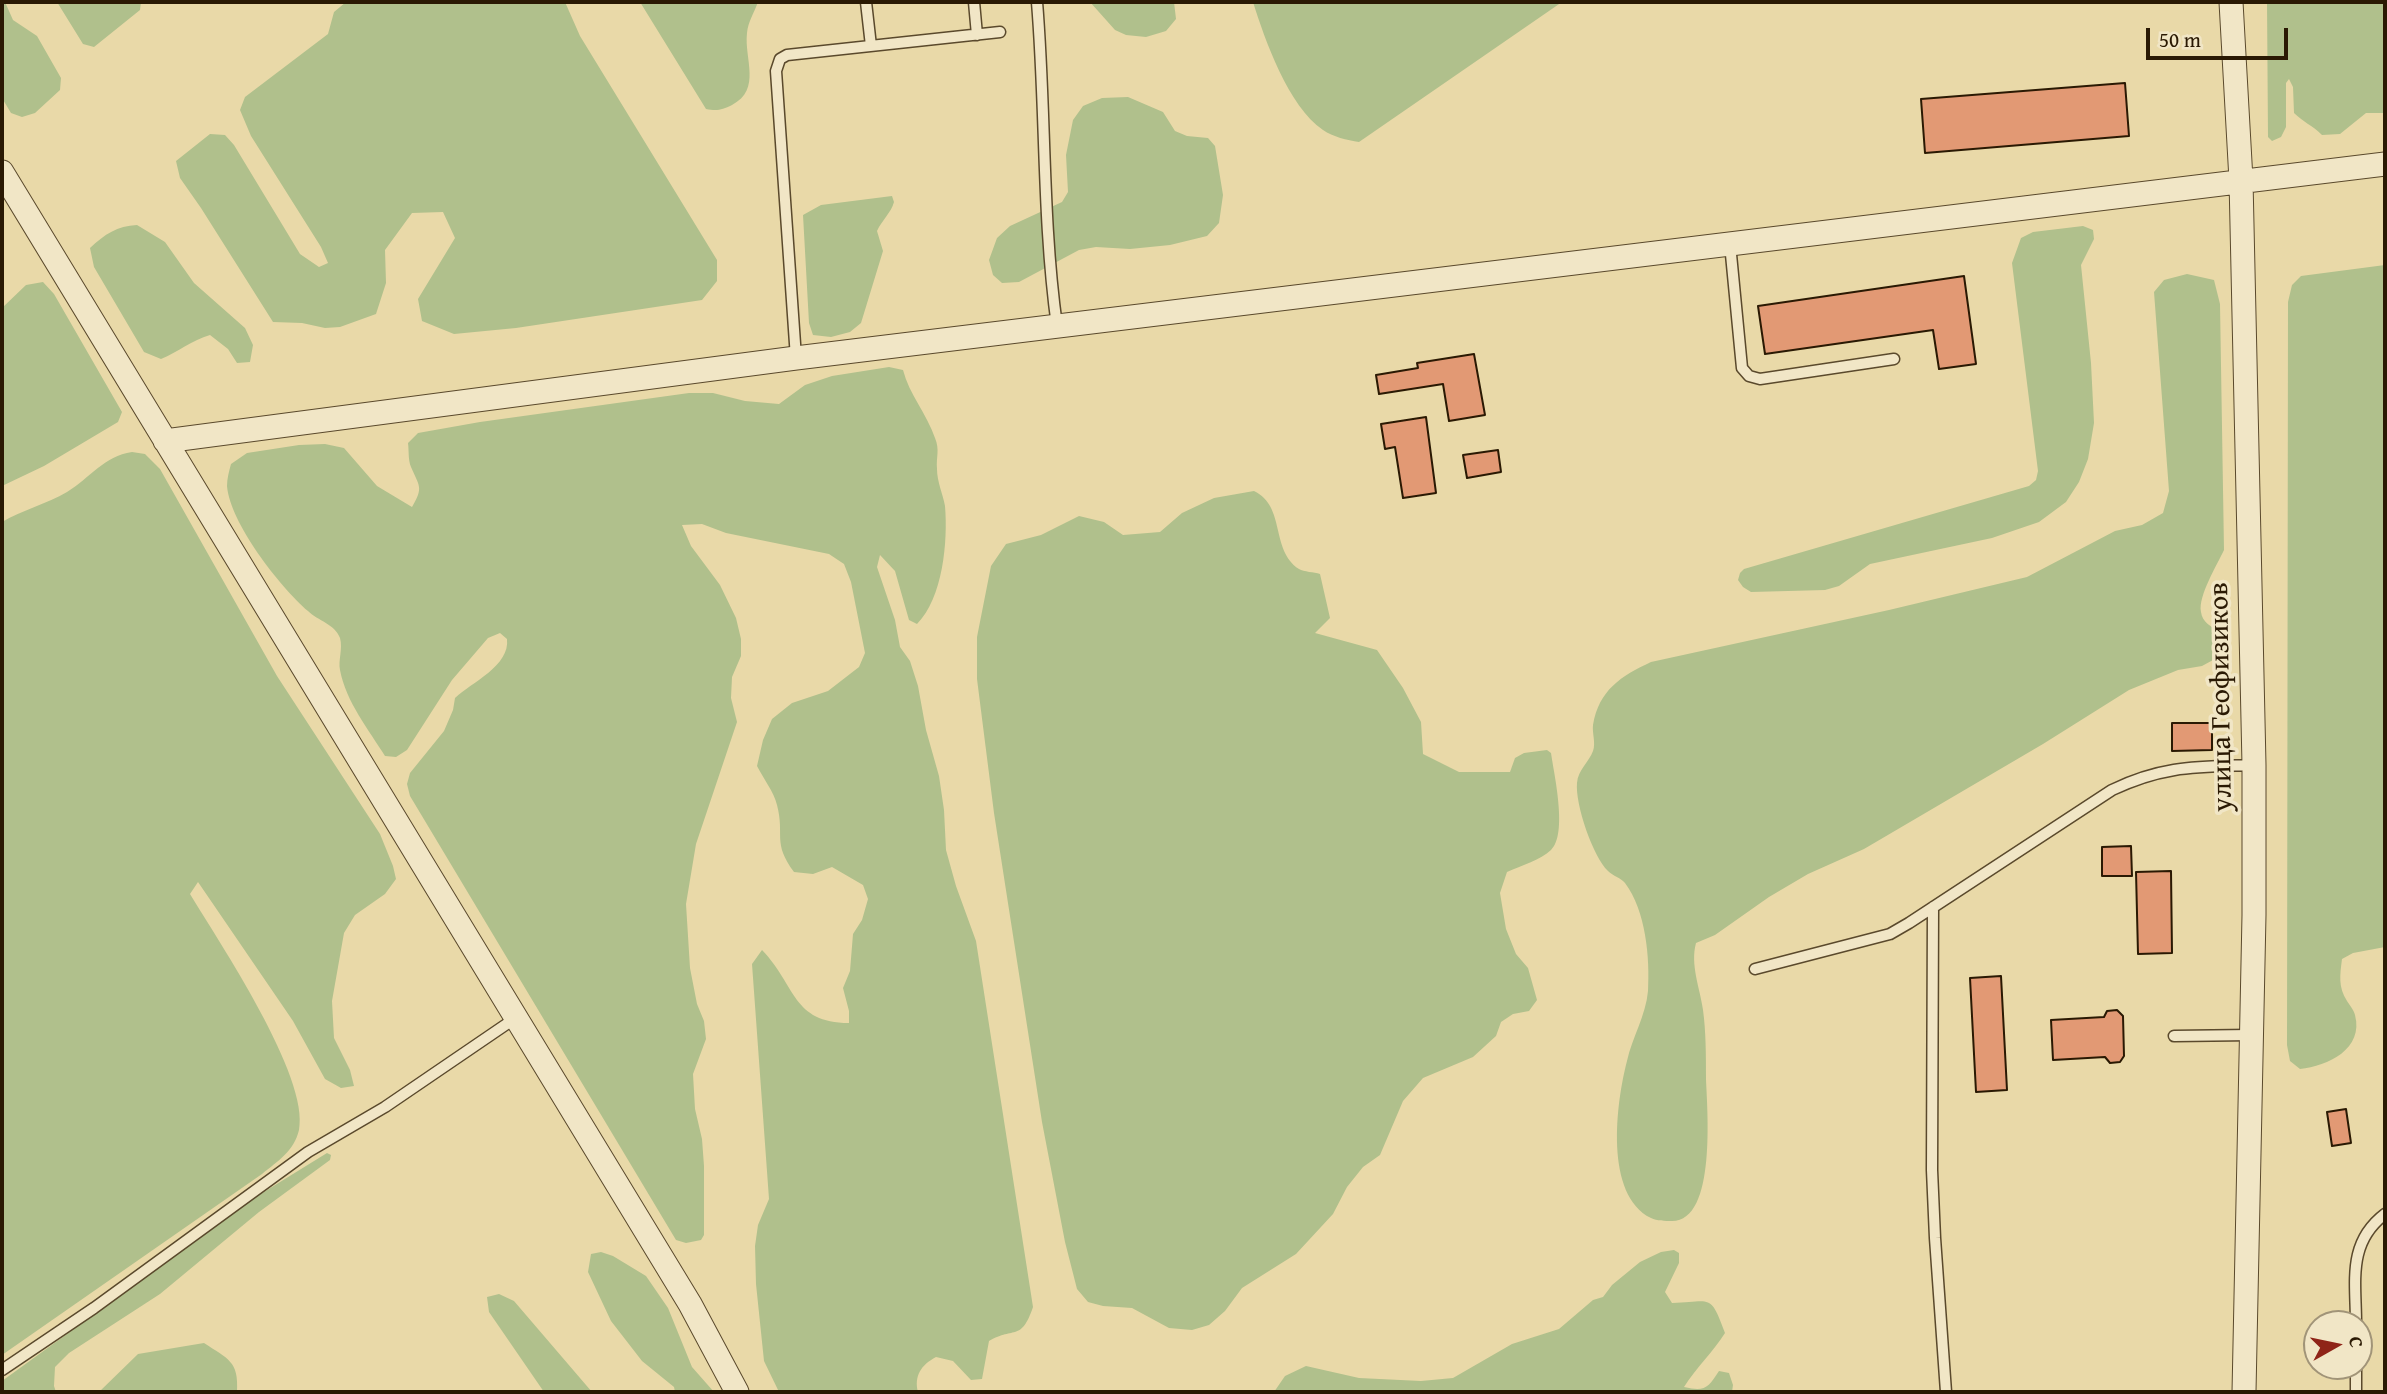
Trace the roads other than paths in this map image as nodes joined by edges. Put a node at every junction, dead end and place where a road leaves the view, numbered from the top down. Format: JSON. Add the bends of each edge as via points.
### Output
{"nodes":[{"id":1,"x":866,"y":2,"type":"edge"},
{"id":2,"x":974,"y":2,"type":"edge"},
{"id":3,"x":1037,"y":2,"type":"edge"},
{"id":4,"x":2231,"y":2,"type":"edge"},
{"id":5,"x":1000,"y":32,"type":"dead end"},
{"id":6,"x":977,"y":35,"type":"junction"},
{"id":7,"x":871,"y":46,"type":"junction"},
{"id":8,"x":2385,"y":164,"type":"edge"},
{"id":9,"x":2,"y":172,"type":"edge"},
{"id":10,"x":2241,"y":180,"type":"junction"},
{"id":11,"x":1730,"y":244,"type":"junction"},
{"id":12,"x":1057,"y":326,"type":"junction"},
{"id":13,"x":796,"y":358,"type":"junction"},
{"id":14,"x":1894,"y":359,"type":"dead end"},
{"id":15,"x":165,"y":441,"type":"junction"},
{"id":16,"x":2254,"y":765,"type":"junction"},
{"id":17,"x":1933,"y":907,"type":"junction"},
{"id":18,"x":1755,"y":969,"type":"dead end"},
{"id":19,"x":517,"y":1017,"type":"junction"},
{"id":20,"x":2251,"y":1035,"type":"junction"},
{"id":21,"x":2174,"y":1036,"type":"dead end"},
{"id":22,"x":2385,"y":1214,"type":"edge"},
{"id":23,"x":2356,"y":1310,"type":"edge"},
{"id":24,"x":2,"y":1370,"type":"edge"},
{"id":25,"x":737,"y":1392,"type":"edge"},
{"id":26,"x":1946,"y":1392,"type":"edge"},
{"id":27,"x":2244,"y":1392,"type":"edge"}],
"edges":[{"from":1,"to":7,"type":"lane"},
{"from":2,"to":6,"type":"lane"},
{"from":3,"to":12,"type":"lane"},
{"from":4,"to":10,"type":"street","name":"улица Геофизиков"},
{"from":5,"to":6,"type":"lane"},
{"from":6,"to":7,"type":"lane"},
{"from":7,"to":13,"type":"lane","via":[[787,55],[778,64]]},
{"from":8,"to":10,"type":"street"},
{"from":9,"to":15,"type":"street"},
{"from":10,"to":11,"type":"street"},
{"from":10,"to":16,"type":"street","name":"улица Геофизиков"},
{"from":11,"to":12,"type":"street"},
{"from":11,"to":14,"type":"lane","via":[[1742,368],[1749,376],[1760,379]]},
{"from":12,"to":13,"type":"street"},
{"from":13,"to":15,"type":"street"},
{"from":15,"to":19,"type":"street"},
{"from":16,"to":17,"type":"lane","via":[[2190,767],[2139,777]]},
{"from":16,"to":20,"type":"street","name":"улица Геофизиков"},
{"from":17,"to":18,"type":"lane","via":[[1890,934]]},
{"from":17,"to":26,"type":"lane","via":[[1932,1170]]},
{"from":19,"to":24,"type":"lane","via":[[308,1152]]},
{"from":19,"to":25,"type":"street","via":[[690,1304]]},
{"from":20,"to":21,"type":"lane"},
{"from":20,"to":27,"type":"street","name":"улица Геофизиков"},
{"from":22,"to":23,"type":"lane","via":[[2362,1240],[2356,1265]]}]}
